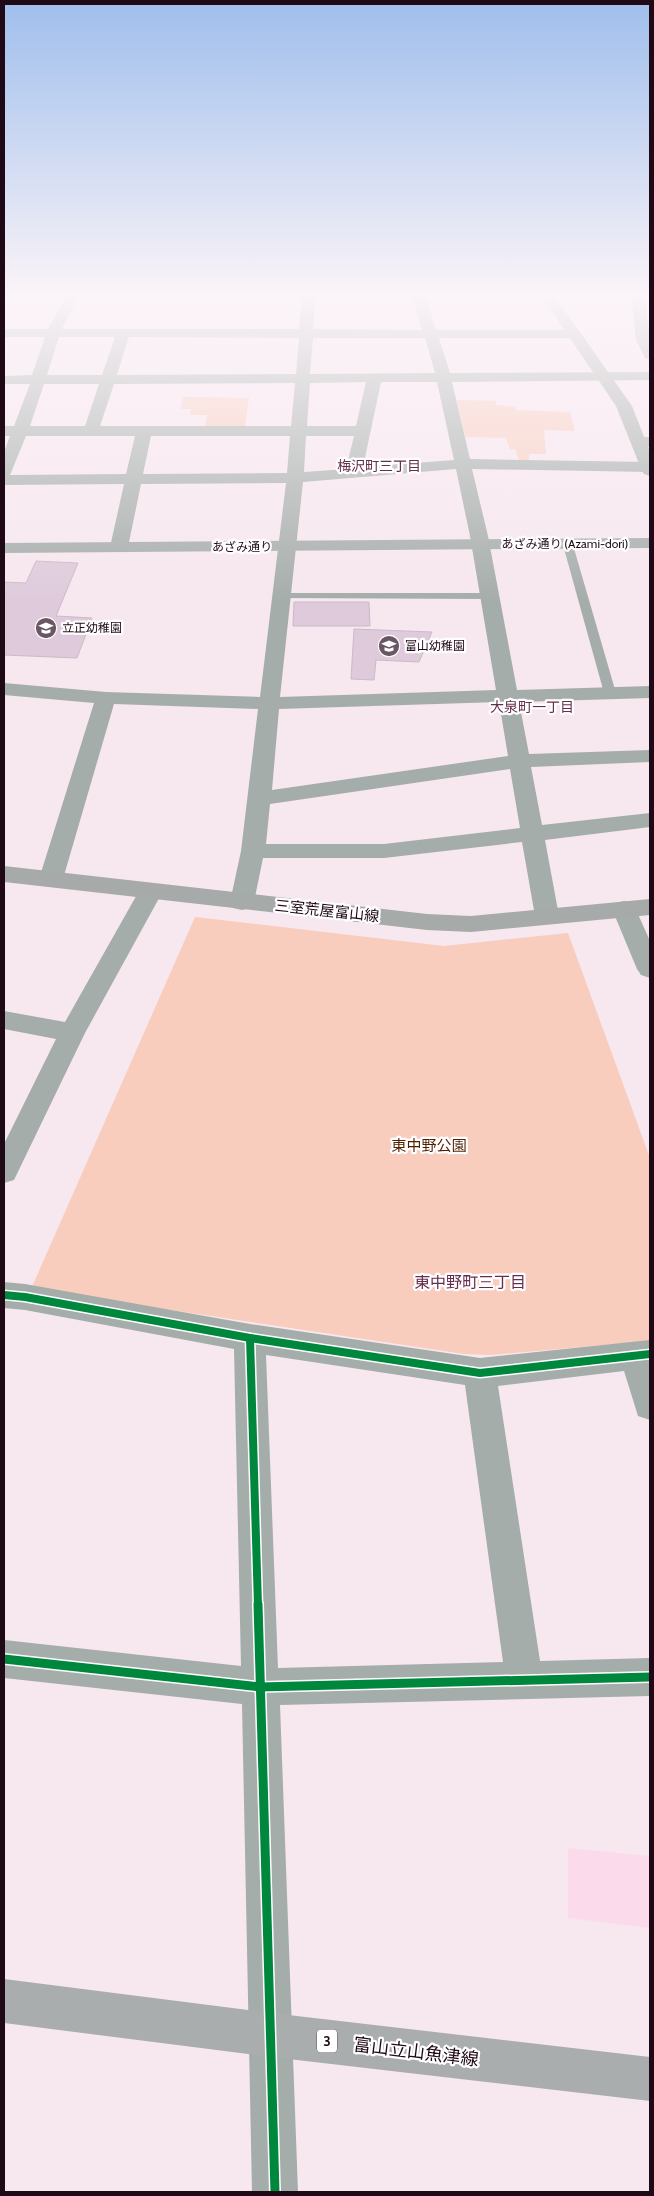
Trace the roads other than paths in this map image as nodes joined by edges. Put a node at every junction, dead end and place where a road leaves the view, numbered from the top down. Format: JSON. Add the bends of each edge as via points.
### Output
{"nodes":[{"id":1,"x":30,"y":396,"type":"edge"},
{"id":2,"x":102,"y":396,"type":"edge"},
{"id":3,"x":300,"y":396,"type":"edge"},
{"id":4,"x":370,"y":396,"type":"edge"},
{"id":5,"x":448,"y":396,"type":"edge"},
{"id":6,"x":617,"y":396,"type":"edge"},
{"id":7,"x":144,"y":430,"type":"junction"},
{"id":8,"x":298,"y":430,"type":"junction"},
{"id":9,"x":12,"y":431,"type":"edge"},
{"id":10,"x":91,"y":431,"type":"junction"},
{"id":11,"x":363,"y":431,"type":"junction"},
{"id":12,"x":645,"y":442,"type":"edge"},
{"id":13,"x":464,"y":464,"type":"junction"},
{"id":14,"x":649,"y":469,"type":"edge"},
{"id":15,"x":4,"y":472,"type":"edge"},
{"id":16,"x":354,"y":472,"type":"junction"},
{"id":17,"x":134,"y":478,"type":"junction"},
{"id":18,"x":295,"y":478,"type":"junction"},
{"id":19,"x":4,"y":480,"type":"edge"},
{"id":20,"x":650,"y":543,"type":"edge"},
{"id":21,"x":480,"y":544,"type":"junction"},
{"id":22,"x":568,"y":544,"type":"junction"},
{"id":23,"x":287,"y":546,"type":"junction"},
{"id":24,"x":119,"y":547,"type":"junction"},
{"id":25,"x":4,"y":548,"type":"edge"},
{"id":26,"x":282,"y":596,"type":"junction"},
{"id":27,"x":490,"y":596,"type":"junction"},
{"id":28,"x":4,"y":689,"type":"edge"},
{"id":29,"x":650,"y":692,"type":"edge"},
{"id":30,"x":610,"y":693,"type":"junction"},
{"id":31,"x":507,"y":696,"type":"junction"},
{"id":32,"x":106,"y":698,"type":"junction"},
{"id":33,"x":269,"y":702,"type":"junction"},
{"id":34,"x":650,"y":756,"type":"edge"},
{"id":35,"x":519,"y":761,"type":"junction"},
{"id":36,"x":260,"y":799,"type":"junction"},
{"id":37,"x":650,"y":820,"type":"edge"},
{"id":38,"x":532,"y":833,"type":"junction"},
{"id":39,"x":253,"y":851,"type":"junction"},
{"id":40,"x":4,"y":874,"type":"edge"},
{"id":41,"x":50,"y":879,"type":"junction"},
{"id":42,"x":151,"y":891,"type":"junction"},
{"id":43,"x":242,"y":902,"type":"junction"},
{"id":44,"x":650,"y":907,"type":"edge"},
{"id":45,"x":624,"y":909,"type":"junction"},
{"id":46,"x":547,"y":916,"type":"junction"},
{"id":47,"x":650,"y":969,"type":"edge"},
{"id":48,"x":4,"y":1020,"type":"edge"},
{"id":49,"x":72,"y":1033,"type":"junction"},
{"id":50,"x":4,"y":1172,"type":"edge"},
{"id":51,"x":4,"y":1295,"type":"edge"},
{"id":52,"x":250,"y":1338,"type":"junction"},
{"id":53,"x":643,"y":1355,"type":"edge"},
{"id":54,"x":480,"y":1373,"type":"junction"},
{"id":55,"x":650,"y":1405,"type":"edge"},
{"id":56,"x":4,"y":1659,"type":"edge"},
{"id":57,"x":650,"y":1677,"type":"edge"},
{"id":58,"x":524,"y":1681,"type":"junction"},
{"id":59,"x":260,"y":1687,"type":"junction"},
{"id":60,"x":4,"y":2001,"type":"edge"},
{"id":61,"x":270,"y":2035,"type":"junction"},
{"id":62,"x":650,"y":2079,"type":"edge"},
{"id":63,"x":275,"y":2192,"type":"edge"}],
"edges":[{"from":1,"to":9,"type":"street"},
{"from":2,"to":10,"type":"street"},
{"from":3,"to":8,"type":"street"},
{"from":4,"to":11,"type":"street"},
{"from":5,"to":13,"type":"street"},
{"from":6,"to":12,"type":"street"},
{"from":7,"to":8,"type":"street"},
{"from":7,"to":10,"type":"street"},
{"from":7,"to":17,"type":"street"},
{"from":8,"to":11,"type":"street"},
{"from":8,"to":18,"type":"street"},
{"from":9,"to":10,"type":"street"},
{"from":9,"to":15,"type":"street"},
{"from":11,"to":16,"type":"street"},
{"from":12,"to":14,"type":"street"},
{"from":13,"to":14,"type":"street"},
{"from":13,"to":16,"type":"street"},
{"from":13,"to":21,"type":"street"},
{"from":16,"to":18,"type":"street"},
{"from":17,"to":18,"type":"street"},
{"from":17,"to":19,"type":"street"},
{"from":17,"to":24,"type":"street"},
{"from":18,"to":23,"type":"street"},
{"from":20,"to":22,"type":"street","name":"あざみ通り (Azami-dori)"},
{"from":21,"to":22,"type":"street","name":"あざみ通り (Azami-dori)"},
{"from":21,"to":23,"type":"street","name":"あざみ通り"},
{"from":21,"to":27,"type":"street"},
{"from":22,"to":30,"type":"lane"},
{"from":23,"to":24,"type":"street","name":"あざみ通り"},
{"from":23,"to":26,"type":"street"},
{"from":24,"to":25,"type":"street","name":"あざみ通り"},
{"from":26,"to":27,"type":"lane"},
{"from":26,"to":33,"type":"street"},
{"from":27,"to":31,"type":"street"},
{"from":28,"to":32,"type":"street"},
{"from":29,"to":30,"type":"street"},
{"from":30,"to":31,"type":"street"},
{"from":31,"to":33,"type":"street"},
{"from":31,"to":35,"type":"street"},
{"from":32,"to":33,"type":"street"},
{"from":32,"to":41,"type":"street"},
{"from":33,"to":36,"type":"street"},
{"from":34,"to":35,"type":"street"},
{"from":35,"to":36,"type":"street"},
{"from":35,"to":38,"type":"street"},
{"from":36,"to":39,"type":"street"},
{"from":37,"to":38,"type":"street"},
{"from":38,"to":39,"type":"street","via":[[384,851]]},
{"from":38,"to":46,"type":"street"},
{"from":39,"to":43,"type":"street"},
{"from":40,"to":41,"type":"main road","name":"三室荒屋富山線"},
{"from":41,"to":42,"type":"main road","name":"三室荒屋富山線"},
{"from":42,"to":43,"type":"main road","name":"三室荒屋富山線"},
{"from":42,"to":49,"type":"street"},
{"from":43,"to":46,"type":"main road","name":"三室荒屋富山線","via":[[427,922],[471,924]]},
{"from":44,"to":45,"type":"main road","name":"三室荒屋富山線"},
{"from":45,"to":46,"type":"main road","name":"三室荒屋富山線"},
{"from":45,"to":47,"type":"street"},
{"from":48,"to":49,"type":"street"},
{"from":49,"to":50,"type":"street"},
{"from":51,"to":52,"type":"street"},
{"from":52,"to":54,"type":"street"},
{"from":52,"to":59,"type":"street"},
{"from":53,"to":54,"type":"street"},
{"from":53,"to":55,"type":"street"},
{"from":54,"to":58,"type":"street"},
{"from":56,"to":59,"type":"street"},
{"from":57,"to":58,"type":"street"},
{"from":58,"to":59,"type":"street"},
{"from":59,"to":61,"type":"street"},
{"from":60,"to":61,"type":"main road","name":"富山立山魚津線","number":"3"},
{"from":61,"to":62,"type":"main road","name":"富山立山魚津線","number":"3"},
{"from":61,"to":63,"type":"street"}]}
